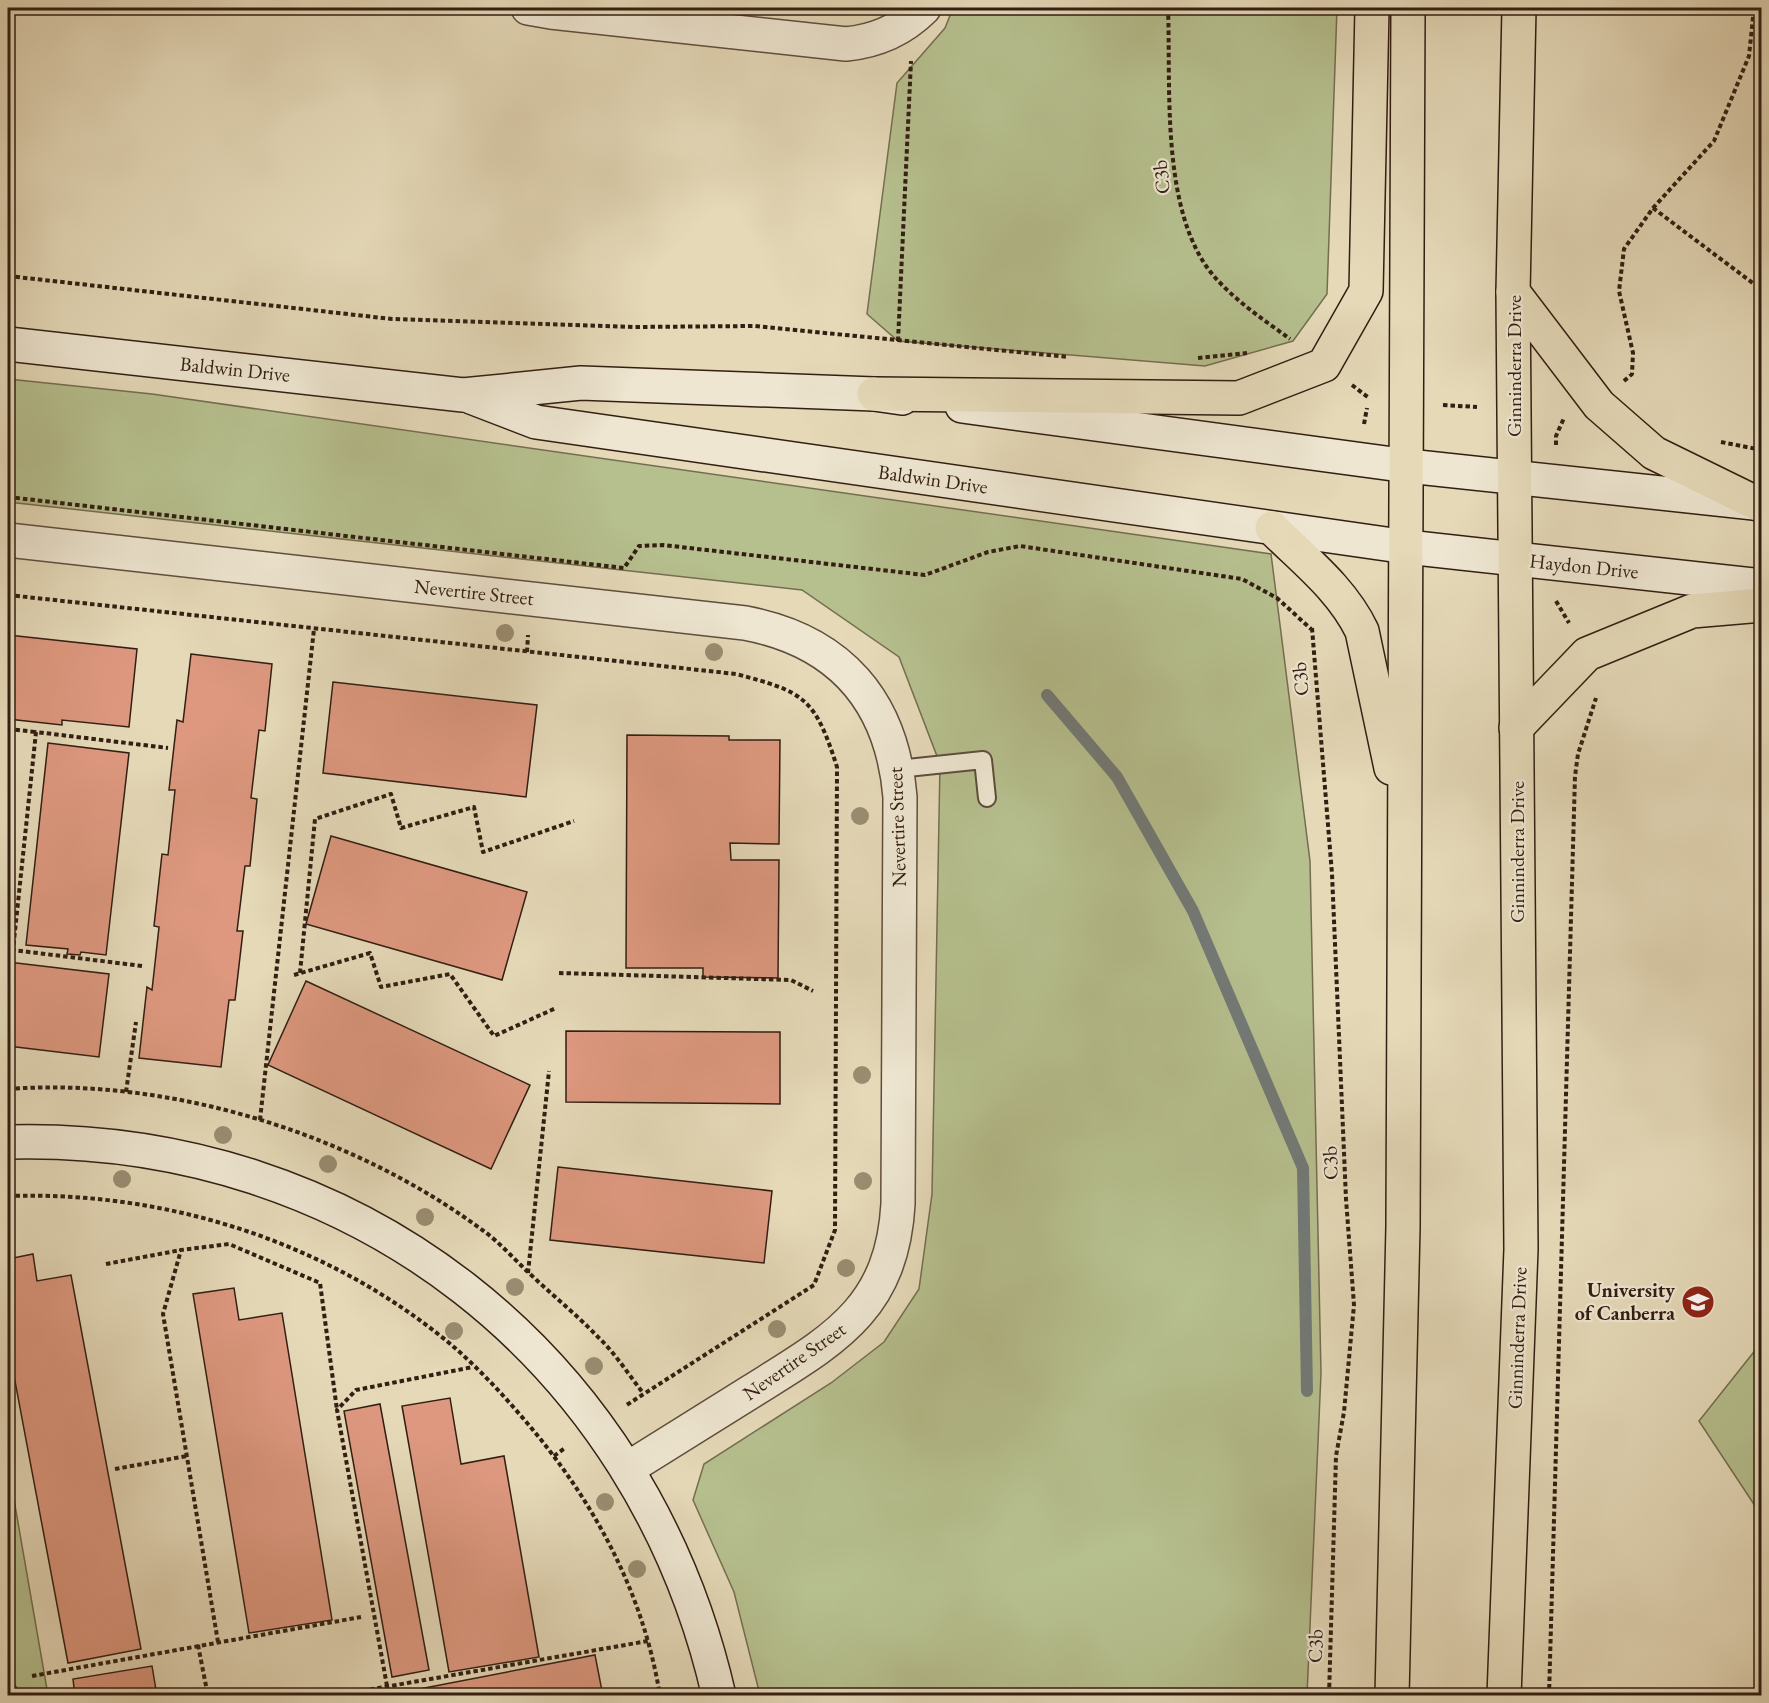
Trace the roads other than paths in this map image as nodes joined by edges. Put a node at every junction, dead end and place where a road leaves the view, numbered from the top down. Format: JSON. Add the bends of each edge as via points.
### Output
{"nodes":[{"id":1,"x":528,"y":8,"type":"edge"},
{"id":2,"x":1372,"y":8,"type":"edge"},
{"id":3,"x":1408,"y":8,"type":"edge"},
{"id":4,"x":1519,"y":8,"type":"edge"},
{"id":5,"x":919,"y":13,"type":"edge"},
{"id":6,"x":1513,"y":292,"type":"junction"},
{"id":7,"x":8,"y":344,"type":"edge"},
{"id":8,"x":874,"y":394,"type":"junction"},
{"id":9,"x":464,"y":395,"type":"junction"},
{"id":10,"x":1408,"y":466,"type":"junction"},
{"id":11,"x":1515,"y":477,"type":"junction"},
{"id":12,"x":1760,"y":504,"type":"edge"},
{"id":13,"x":1272,"y":528,"type":"junction"},
{"id":14,"x":8,"y":540,"type":"edge"},
{"id":15,"x":1407,"y":547,"type":"junction"},
{"id":16,"x":1515,"y":559,"type":"junction"},
{"id":17,"x":1761,"y":586,"type":"edge"},
{"id":18,"x":1761,"y":605,"type":"edge"},
{"id":19,"x":1516,"y":728,"type":"junction"},
{"id":20,"x":898,"y":769,"type":"junction"},
{"id":21,"x":987,"y":798,"type":"dead end"},
{"id":22,"x":1403,"y":828,"type":"junction"},
{"id":23,"x":8,"y":1143,"type":"edge"},
{"id":24,"x":627,"y":1469,"type":"junction"},
{"id":25,"x":719,"y":1695,"type":"edge"},
{"id":26,"x":1392,"y":1695,"type":"edge"},
{"id":27,"x":1504,"y":1695,"type":"edge"}],
"edges":[{"from":1,"to":5,"type":"street","via":[[837,44],[884,36]]},
{"from":2,"to":8,"type":"main road","via":[[1366,291],[1324,365],[1239,398]]},
{"from":3,"to":10,"type":"main road"},
{"from":4,"to":6,"type":"main road","name":"Ginninderra Drive"},
{"from":6,"to":11,"type":"main road","name":"Ginninderra Drive"},
{"from":6,"to":12,"type":"main road","via":[[1599,405],[1654,453]]},
{"from":7,"to":9,"type":"street","name":"Baldwin Drive"},
{"from":8,"to":9,"type":"street","name":"Baldwin Drive","via":[[580,383]]},
{"from":8,"to":10,"type":"street","name":"Baldwin Drive"},
{"from":9,"to":13,"type":"street","name":"Baldwin Drive","via":[[536,422]]},
{"from":10,"to":11,"type":"street"},
{"from":10,"to":15,"type":"main road"},
{"from":11,"to":12,"type":"street"},
{"from":11,"to":16,"type":"main road","name":"Ginninderra Drive"},
{"from":13,"to":15,"type":"street","name":"Baldwin Drive"},
{"from":13,"to":22,"type":"main road","via":[[1340,595],[1362,631]]},
{"from":14,"to":20,"type":"street","name":"Nevertire Street","via":[[773,628],[824,653],[846,670],[880,715]]},
{"from":15,"to":16,"type":"street","name":"Haydon Drive"},
{"from":15,"to":22,"type":"main road"},
{"from":16,"to":17,"type":"street","name":"Haydon Drive"},
{"from":16,"to":19,"type":"main road","name":"Ginninderra Drive"},
{"from":18,"to":19,"type":"main road","via":[[1692,611],[1587,654]]},
{"from":19,"to":27,"type":"main road","name":"Ginninderra Drive","via":[[1521,1249]]},
{"from":20,"to":21,"type":"lane","via":[[983,760]]},
{"from":20,"to":24,"type":"street","name":"Nevertire Street","via":[[898,1204],[891,1253],[870,1298],[837,1336]]},
{"from":22,"to":26,"type":"main road","via":[[1404,1216]]},
{"from":23,"to":24,"type":"street","via":[[94,1144],[201,1161],[252,1176],[352,1217],[444,1273],[487,1306],[564,1382]]},
{"from":24,"to":25,"type":"street","via":[[676,1562],[695,1610]]}]}
